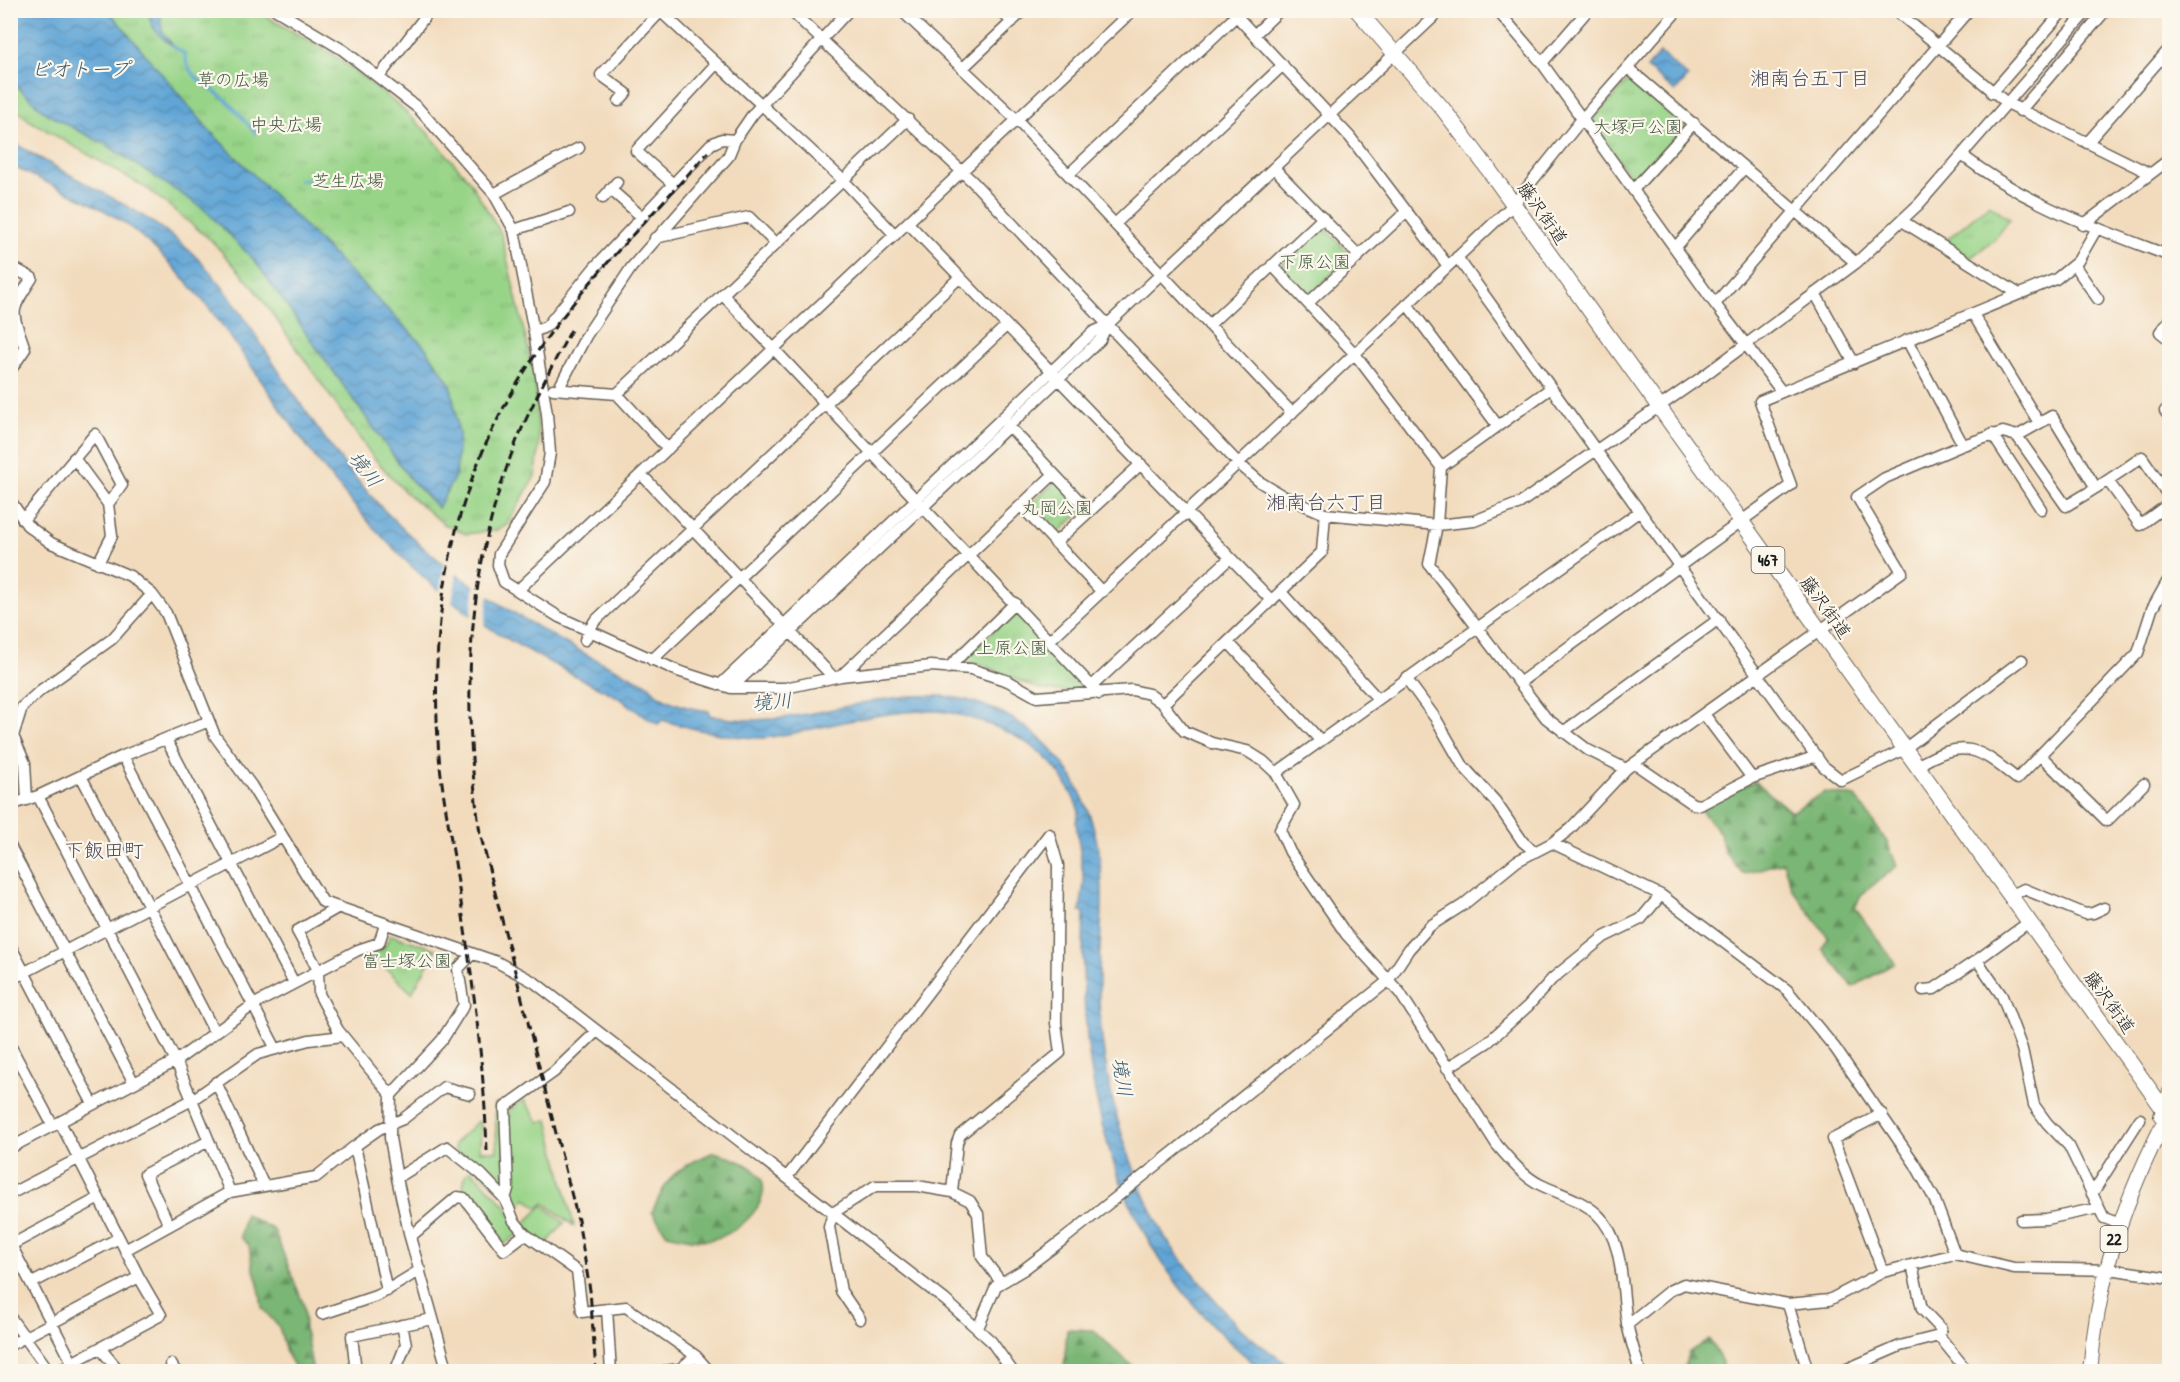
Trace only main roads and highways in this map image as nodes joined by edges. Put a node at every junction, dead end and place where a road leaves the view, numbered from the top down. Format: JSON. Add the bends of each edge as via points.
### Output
{"nodes":[{"id":1,"x":1357,"y":10,"type":"edge"},
{"id":2,"x":2169,"y":1092,"type":"edge"},
{"id":3,"x":2167,"y":1113,"type":"edge"},
{"id":4,"x":2090,"y":1371,"type":"edge"}],
"edges":[{"from":1,"to":3,"type":"highway","name":"藤沢街道","number":"467","via":[[1450,118]]},
{"from":2,"to":3,"type":"main road","number":"22"},
{"from":3,"to":4,"type":"main road","number":"22","via":[[2118,1224],[2104,1270]]}]}
